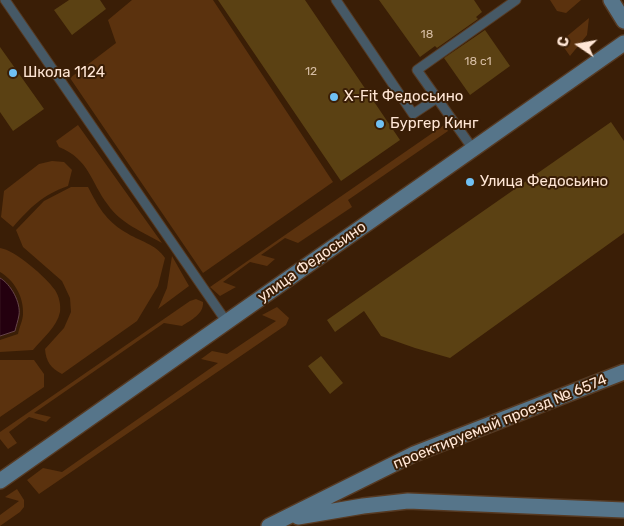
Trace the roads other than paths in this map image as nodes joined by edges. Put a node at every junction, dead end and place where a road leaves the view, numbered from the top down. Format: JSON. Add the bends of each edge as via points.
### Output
{"nodes":[{"id":1,"x":5,"y":0,"type":"edge"},
{"id":2,"x":336,"y":0,"type":"edge"},
{"id":3,"x":516,"y":0,"type":"edge"},
{"id":4,"x":611,"y":0,"type":"edge"},
{"id":5,"x":624,"y":21,"type":"edge"},
{"id":6,"x":624,"y":43,"type":"edge"},
{"id":7,"x":437,"y":98,"type":"junction"},
{"id":8,"x":473,"y":149,"type":"junction"},
{"id":9,"x":226,"y":321,"type":"junction"},
{"id":10,"x":624,"y":372,"type":"edge"},
{"id":11,"x":0,"y":481,"type":"edge"},
{"id":12,"x":624,"y":510,"type":"edge"},
{"id":13,"x":275,"y":523,"type":"edge"}],
"edges":[{"from":1,"to":9,"type":"lane"},
{"from":2,"to":7,"type":"lane","via":[[413,114]]},
{"from":3,"to":7,"type":"lane","via":[[417,70]]},
{"from":4,"to":5,"type":"street"},
{"from":6,"to":8,"type":"street","name":"улица Федосьино"},
{"from":7,"to":8,"type":"lane"},
{"from":8,"to":9,"type":"street","name":"улица Федосьино"},
{"from":9,"to":11,"type":"street","name":"улица Федосьино"},
{"from":10,"to":13,"type":"street","name":"проектируемый проезд № 6574","via":[[414,454]]},
{"from":12,"to":13,"type":"street","via":[[408,501]]}]}
